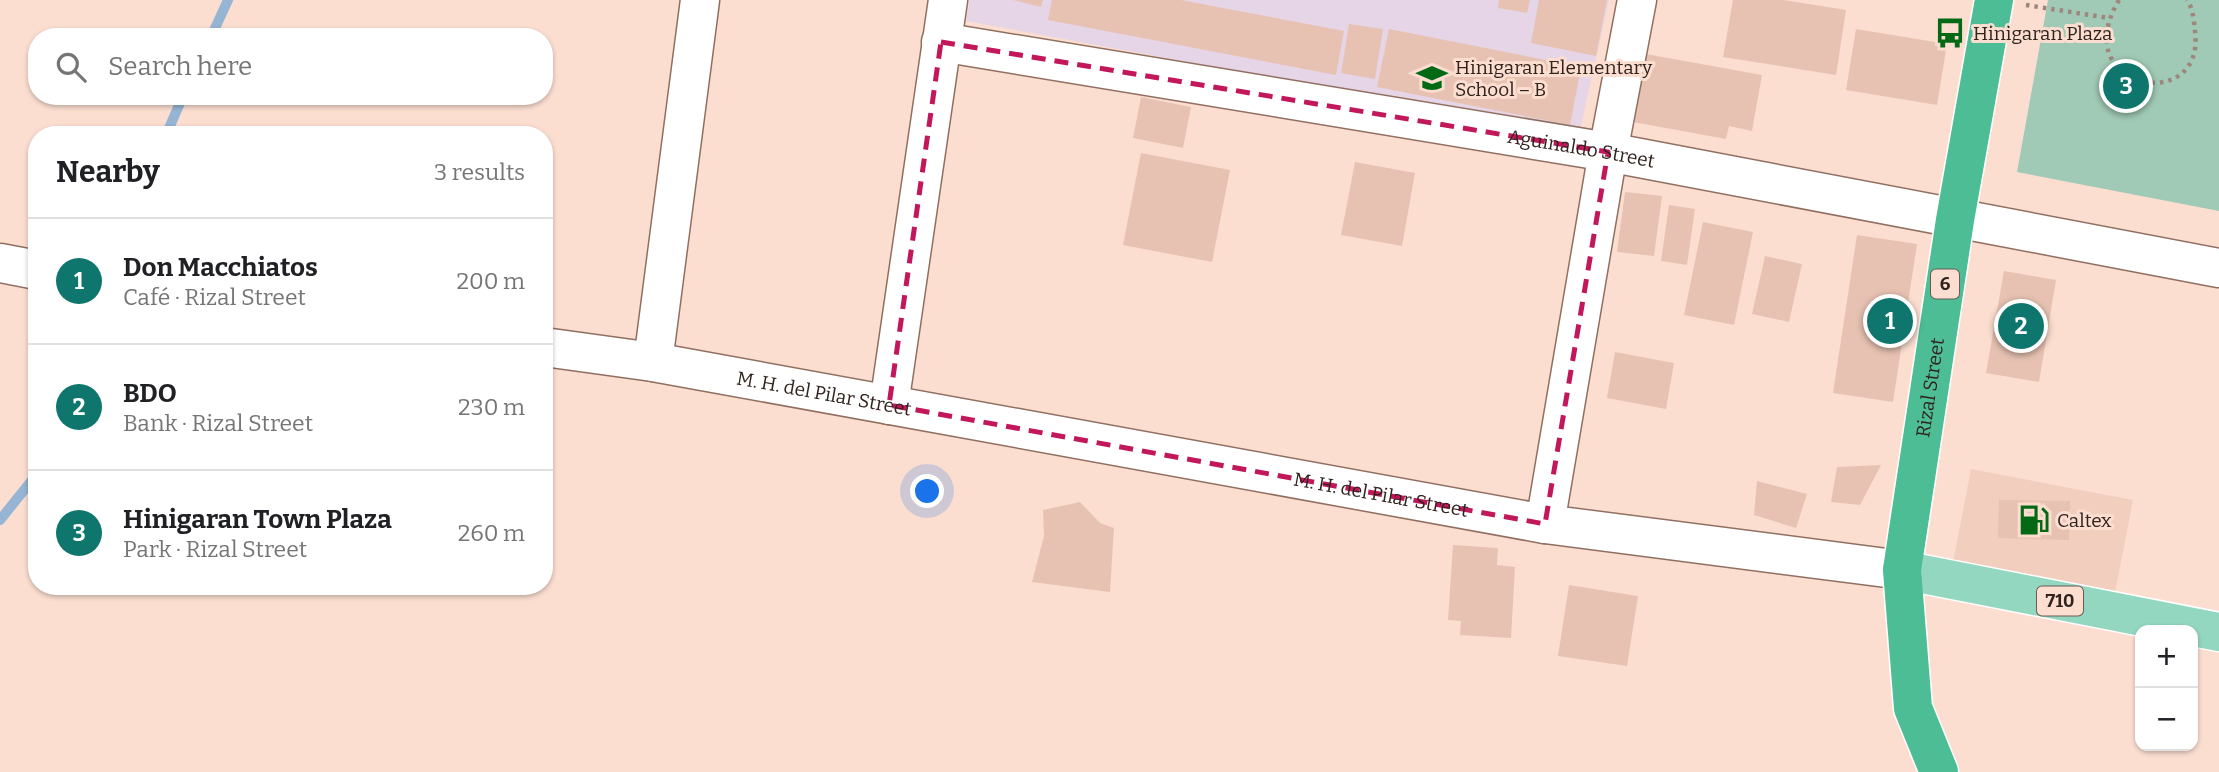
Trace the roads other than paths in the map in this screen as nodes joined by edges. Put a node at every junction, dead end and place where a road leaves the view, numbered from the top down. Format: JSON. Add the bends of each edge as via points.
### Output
{"nodes":[{"id":1,"x":700,"y":0,"type":"edge"},
{"id":2,"x":948,"y":0,"type":"edge"},
{"id":3,"x":1637,"y":0,"type":"edge"},
{"id":4,"x":1994,"y":0,"type":"edge"},
{"id":5,"x":941,"y":42,"type":"junction"},
{"id":6,"x":1608,"y":152,"type":"junction"},
{"id":7,"x":1955,"y":220,"type":"junction"},
{"id":8,"x":0,"y":263,"type":"edge"},
{"id":9,"x":28,"y":268,"type":"edge"},
{"id":10,"x":2219,"y":268,"type":"edge"},
{"id":11,"x":553,"y":348,"type":"edge"},
{"id":12,"x":653,"y":362,"type":"junction"},
{"id":13,"x":889,"y":405,"type":"junction"},
{"id":14,"x":1545,"y":524,"type":"junction"},
{"id":15,"x":1902,"y":570,"type":"junction"},
{"id":16,"x":2219,"y":632,"type":"edge"},
{"id":17,"x":1939,"y":772,"type":"edge"}],
"edges":[{"from":1,"to":12,"type":"street"},
{"from":2,"to":5,"type":"street"},
{"from":3,"to":6,"type":"street"},
{"from":4,"to":7,"type":"highway","name":"Rizal Street","number":"6"},
{"from":5,"to":6,"type":"street","name":"Aguinaldo Street"},
{"from":5,"to":13,"type":"street"},
{"from":6,"to":7,"type":"street","name":"Aguinaldo Street"},
{"from":6,"to":14,"type":"street"},
{"from":7,"to":10,"type":"street","name":"Aguinaldo Street"},
{"from":7,"to":15,"type":"highway","name":"Rizal Street","number":"6"},
{"from":8,"to":9,"type":"street"},
{"from":11,"to":12,"type":"street","name":"M. H. del Pilar Street"},
{"from":12,"to":13,"type":"street","name":"M. H. del Pilar Street"},
{"from":13,"to":14,"type":"street","name":"M. H. del Pilar Street"},
{"from":14,"to":15,"type":"street","name":"M. H. del Pilar Street"},
{"from":15,"to":16,"type":"main road","name":"M. H. del Pilar Street","number":"710"},
{"from":15,"to":17,"type":"highway","name":"Rizal Street","number":"6","via":[[1913,708]]}]}
